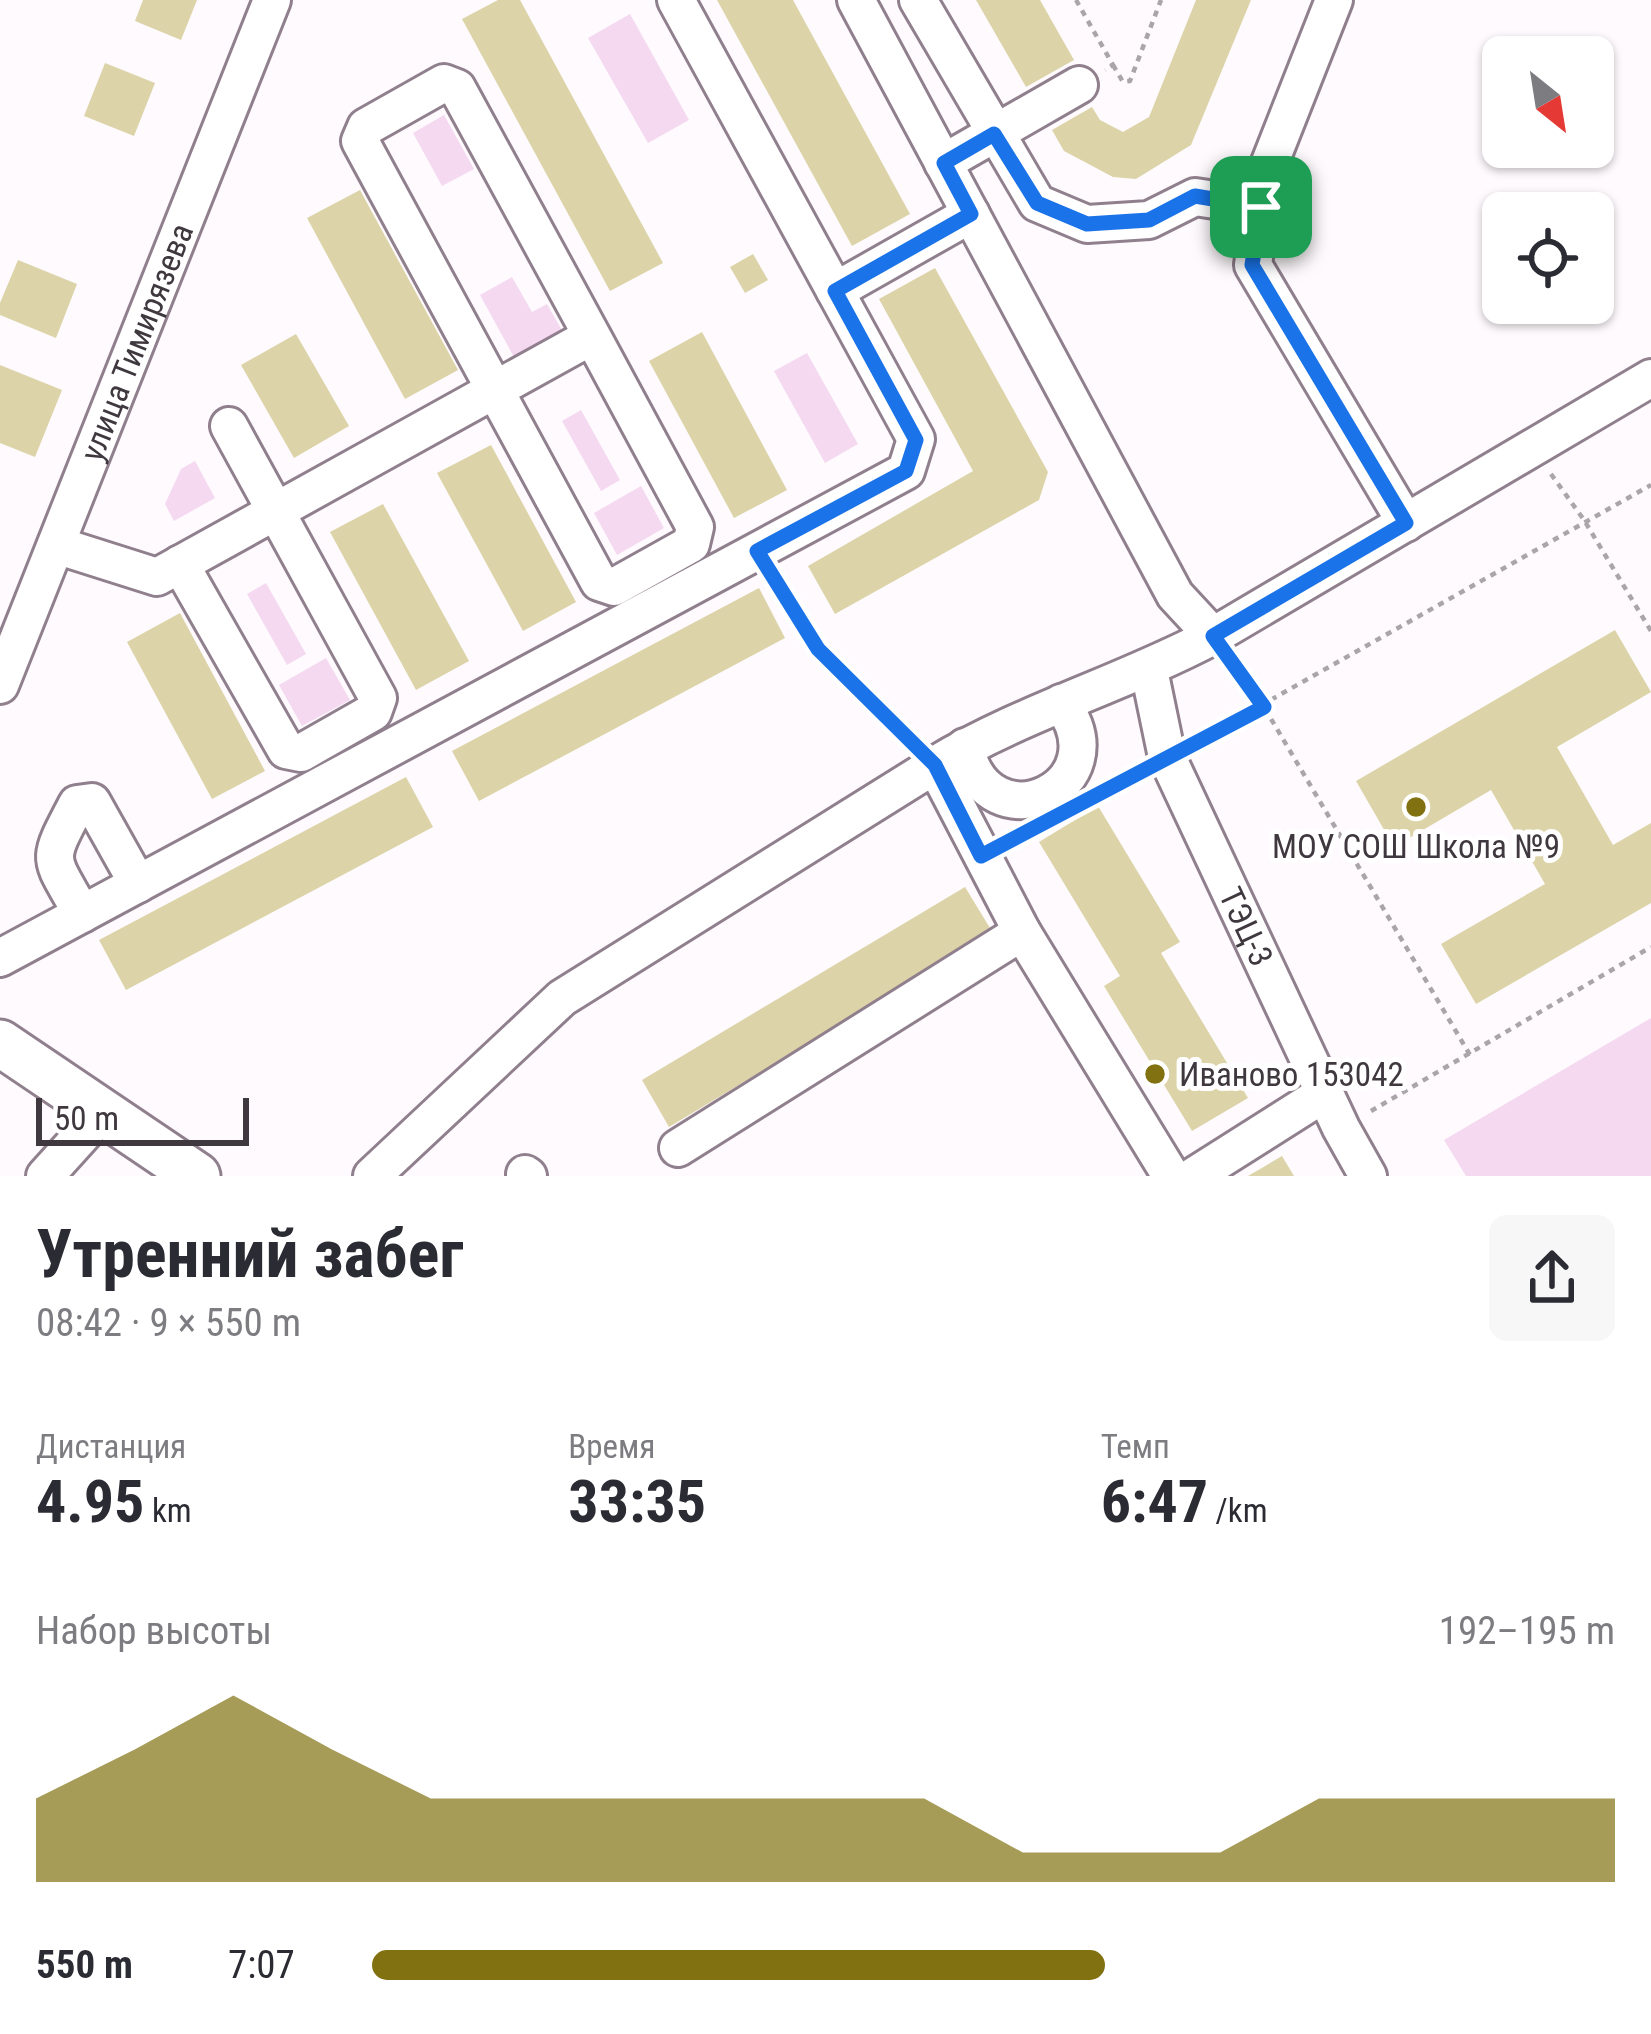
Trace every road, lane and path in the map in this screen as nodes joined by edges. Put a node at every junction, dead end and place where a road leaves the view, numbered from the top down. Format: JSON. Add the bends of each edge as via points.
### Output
{"nodes":[{"id":1,"x":272,"y":0,"type":"edge"},
{"id":2,"x":676,"y":0,"type":"edge"},
{"id":3,"x":856,"y":0,"type":"edge"},
{"id":4,"x":918,"y":0,"type":"edge"},
{"id":5,"x":1076,"y":0,"type":"edge"},
{"id":6,"x":1161,"y":0,"type":"edge"},
{"id":7,"x":1334,"y":0,"type":"edge"},
{"id":8,"x":1113,"y":65,"type":"junction"},
{"id":9,"x":1079,"y":85,"type":"joint"},
{"id":10,"x":994,"y":134,"type":"junction"},
{"id":11,"x":944,"y":163,"type":"junction"},
{"id":12,"x":1261,"y":207,"type":"junction"},
{"id":13,"x":971,"y":214,"type":"junction"},
{"id":14,"x":835,"y":291,"type":"junction"},
{"id":15,"x":592,"y":336,"type":"junction"},
{"id":16,"x":1649,"y":382,"type":"edge"},
{"id":17,"x":496,"y":389,"type":"junction"},
{"id":18,"x":229,"y":426,"type":"dead end"},
{"id":19,"x":1532,"y":448,"type":"junction"},
{"id":20,"x":1651,"y":484,"type":"edge"},
{"id":21,"x":275,"y":512,"type":"junction"},
{"id":22,"x":1584,"y":520,"type":"junction"},
{"id":23,"x":1406,"y":523,"type":"junction"},
{"id":24,"x":56,"y":545,"type":"junction"},
{"id":25,"x":757,"y":551,"type":"junction"},
{"id":26,"x":180,"y":564,"type":"junction"},
{"id":27,"x":1651,"y":631,"type":"edge"},
{"id":28,"x":1213,"y":636,"type":"junction"},
{"id":29,"x":1149,"y":670,"type":"junction"},
{"id":30,"x":0,"y":685,"type":"edge"},
{"id":31,"x":1061,"y":703,"type":"junction"},
{"id":32,"x":1264,"y":707,"type":"junction"},
{"id":33,"x":950,"y":756,"type":"junction"},
{"id":34,"x":1167,"y":757,"type":"junction"},
{"id":35,"x":1084,"y":801,"type":"dead end"},
{"id":36,"x":138,"y":884,"type":"junction"},
{"id":37,"x":82,"y":914,"type":"junction"},
{"id":38,"x":1022,"y":932,"type":"junction"},
{"id":39,"x":1651,"y":947,"type":"edge"},
{"id":40,"x":0,"y":958,"type":"edge"},
{"id":41,"x":0,"y":1043,"type":"edge"},
{"id":42,"x":1470,"y":1055,"type":"junction"},
{"id":43,"x":1325,"y":1094,"type":"junction"},
{"id":44,"x":103,"y":1112,"type":"junction"},
{"id":45,"x":1341,"y":1128,"type":"junction"},
{"id":46,"x":678,"y":1148,"type":"dead end"},
{"id":47,"x":45,"y":1176,"type":"edge"},
{"id":48,"x":197,"y":1176,"type":"edge"},
{"id":49,"x":372,"y":1176,"type":"edge"},
{"id":50,"x":1171,"y":1176,"type":"edge"},
{"id":51,"x":1193,"y":1176,"type":"edge"},
{"id":52,"x":1368,"y":1176,"type":"edge"}],
"edges":[{"from":1,"to":24,"type":"street","name":"улица Тимирязева"},
{"from":2,"to":14,"type":"street"},
{"from":3,"to":11,"type":"street"},
{"from":4,"to":10,"type":"street"},
{"from":5,"to":8,"type":"path"},
{"from":6,"to":8,"type":"path","via":[[1130,81]]},
{"from":7,"to":12,"type":"street","via":[[1265,175]]},
{"from":8,"to":9,"type":"path"},
{"from":9,"to":10,"type":"street"},
{"from":10,"to":11,"type":"street"},
{"from":10,"to":12,"type":"street","via":[[1037,203],[1087,224],[1149,220],[1195,196]]},
{"from":11,"to":13,"type":"street"},
{"from":12,"to":23,"type":"street","via":[[1252,265]]},
{"from":13,"to":14,"type":"street"},
{"from":13,"to":28,"type":"street","via":[[1175,595]]},
{"from":14,"to":25,"type":"street","via":[[916,440],[906,471]]},
{"from":15,"to":17,"type":"street"},
{"from":15,"to":17,"type":"street","via":[[695,527],[691,544],[672,555],[614,587],[599,582]]},
{"from":15,"to":17,"type":"street","via":[[458,88],[444,83],[424,94],[366,127],[360,141]]},
{"from":16,"to":19,"type":"street"},
{"from":17,"to":21,"type":"street"},
{"from":18,"to":21,"type":"street"},
{"from":19,"to":22,"type":"path"},
{"from":19,"to":23,"type":"street"},
{"from":20,"to":22,"type":"path"},
{"from":21,"to":26,"type":"street"},
{"from":21,"to":26,"type":"street","via":[[378,698],[374,712],[301,753],[286,750]]},
{"from":22,"to":27,"type":"path"},
{"from":22,"to":32,"type":"path"},
{"from":23,"to":28,"type":"street"},
{"from":24,"to":26,"type":"street","via":[[157,577]]},
{"from":24,"to":30,"type":"street","name":"улица Тимирязева"},
{"from":25,"to":33,"type":"path","via":[[818,649]]},
{"from":25,"to":36,"type":"street"},
{"from":28,"to":29,"type":"street"},
{"from":28,"to":32,"type":"path"},
{"from":29,"to":31,"type":"street"},
{"from":29,"to":34,"type":"street","name":"ТЭЦ-3"},
{"from":31,"to":33,"type":"street"},
{"from":31,"to":33,"type":"street","via":[[1078,753],[1047,795],[995,794]]},
{"from":32,"to":34,"type":"path"},
{"from":32,"to":42,"type":"path"},
{"from":33,"to":38,"type":"street"},
{"from":33,"to":49,"type":"street","via":[[562,998]]},
{"from":34,"to":35,"type":"path"},
{"from":34,"to":43,"type":"street","name":"ТЭЦ-3"},
{"from":36,"to":37,"type":"street"},
{"from":36,"to":37,"type":"street","via":[[92,802],[77,803],[53,851]]},
{"from":37,"to":40,"type":"street"},
{"from":38,"to":46,"type":"street"},
{"from":38,"to":50,"type":"street"},
{"from":39,"to":42,"type":"path"},
{"from":41,"to":44,"type":"main road"},
{"from":42,"to":45,"type":"path"},
{"from":43,"to":45,"type":"street","name":"ТЭЦ-3"},
{"from":43,"to":51,"type":"street"},
{"from":44,"to":47,"type":"street"},
{"from":44,"to":48,"type":"main road"},
{"from":45,"to":52,"type":"street","name":"ТЭЦ-3"}]}
